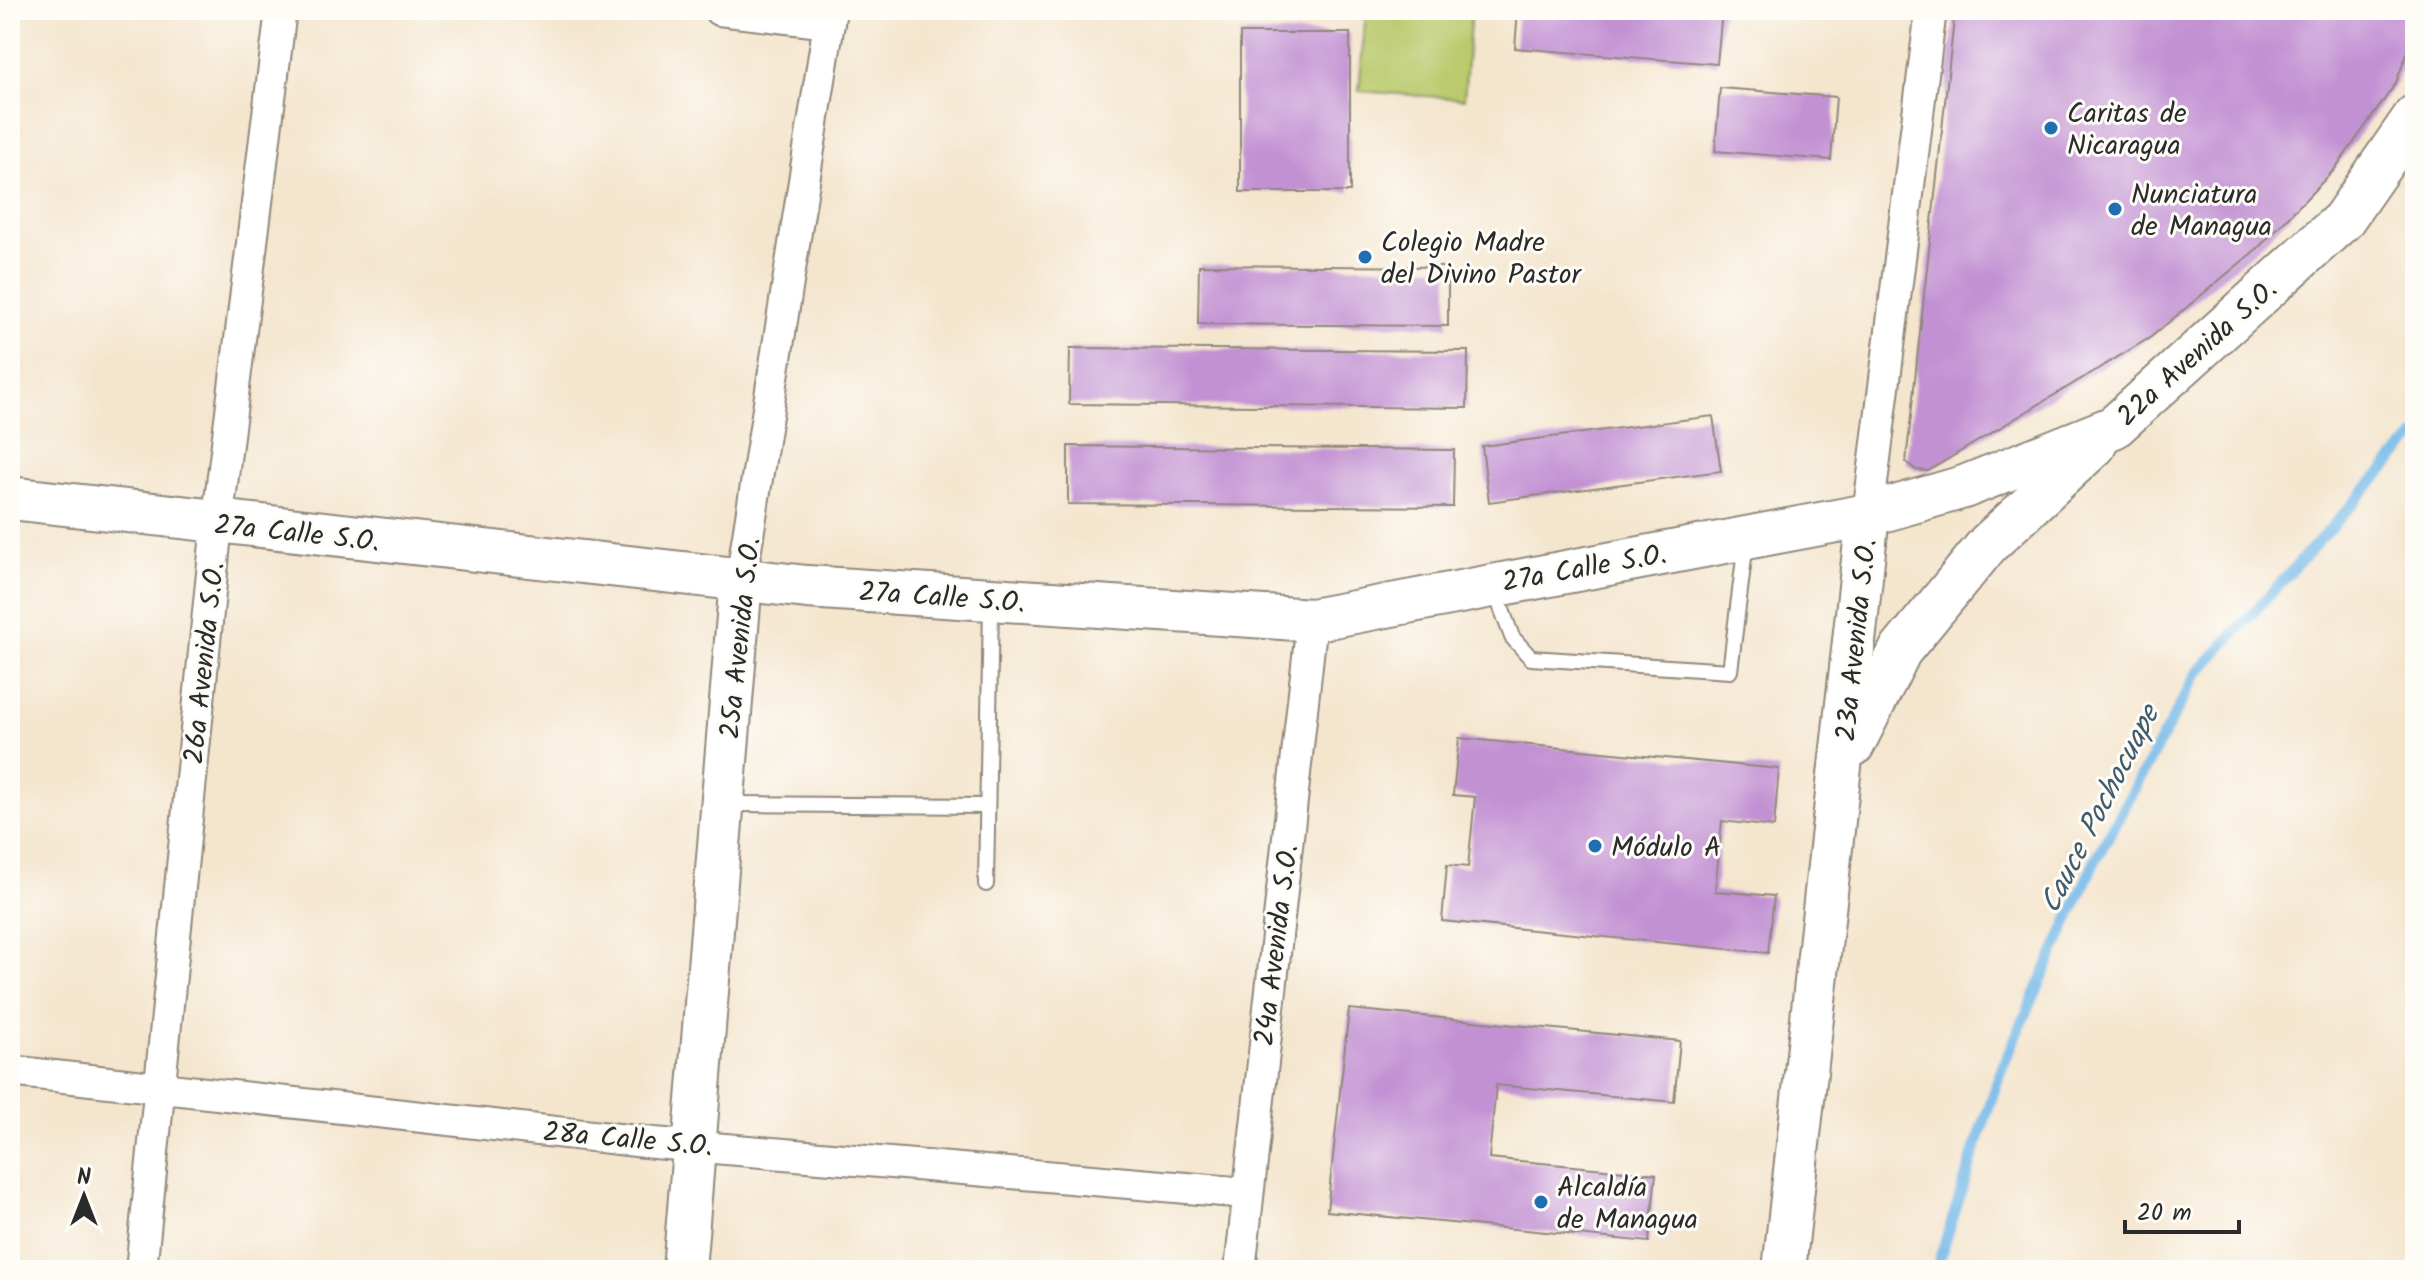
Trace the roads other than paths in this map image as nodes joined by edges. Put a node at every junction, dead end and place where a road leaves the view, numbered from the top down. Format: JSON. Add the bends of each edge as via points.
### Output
{"nodes":[{"id":1,"x":281,"y":10,"type":"edge"},
{"id":2,"x":719,"y":10,"type":"edge"},
{"id":3,"x":1931,"y":10,"type":"edge"},
{"id":4,"x":830,"y":17,"type":"edge"},
{"id":5,"x":2415,"y":116,"type":"edge"},
{"id":6,"x":2114,"y":427,"type":"junction"},
{"id":7,"x":10,"y":498,"type":"edge"},
{"id":8,"x":1868,"y":515,"type":"junction"},
{"id":9,"x":217,"y":524,"type":"junction"},
{"id":10,"x":1747,"y":541,"type":"junction"},
{"id":11,"x":741,"y":580,"type":"junction"},
{"id":12,"x":1492,"y":583,"type":"junction"},
{"id":13,"x":992,"y":599,"type":"junction"},
{"id":14,"x":1312,"y":620,"type":"junction"},
{"id":15,"x":1841,"y":769,"type":"junction"},
{"id":16,"x":723,"y":804,"type":"junction"},
{"id":17,"x":987,"y":806,"type":"junction"},
{"id":18,"x":986,"y":884,"type":"dead end"},
{"id":19,"x":10,"y":1071,"type":"edge"},
{"id":20,"x":160,"y":1090,"type":"junction"},
{"id":21,"x":696,"y":1145,"type":"junction"},
{"id":22,"x":1246,"y":1193,"type":"junction"},
{"id":23,"x":141,"y":1270,"type":"edge"},
{"id":24,"x":684,"y":1270,"type":"edge"},
{"id":25,"x":1240,"y":1270,"type":"edge"},
{"id":26,"x":1784,"y":1270,"type":"edge"}],
"edges":[{"from":1,"to":9,"type":"street","name":"26a Avenida S.O."},
{"from":2,"to":4,"type":"street"},
{"from":3,"to":8,"type":"street","name":"23a Avenida S.O."},
{"from":4,"to":11,"type":"street","name":"25a Avenida S.O."},
{"from":5,"to":6,"type":"street","name":"22a Avenida S.O.","via":[[2343,220]]},
{"from":6,"to":8,"type":"street","name":"22a Avenida S.O.","via":[[1964,487]]},
{"from":6,"to":15,"type":"street","via":[[1988,544],[1900,651]]},
{"from":7,"to":9,"type":"street","name":"27a Calle S.O."},
{"from":8,"to":10,"type":"street","name":"27a Calle S.O."},
{"from":8,"to":15,"type":"street","name":"23a Avenida S.O."},
{"from":9,"to":11,"type":"street","name":"27a Calle S.O."},
{"from":9,"to":20,"type":"street","name":"26a Avenida S.O."},
{"from":10,"to":12,"type":"street","name":"27a Calle S.O."},
{"from":10,"to":12,"type":"lane","via":[[1730,671],[1531,658],[1512,637]]},
{"from":11,"to":13,"type":"street","name":"27a Calle S.O."},
{"from":11,"to":16,"type":"street","name":"25a Avenida S.O."},
{"from":12,"to":14,"type":"street","name":"27a Calle S.O."},
{"from":13,"to":14,"type":"street","name":"27a Calle S.O."},
{"from":13,"to":17,"type":"lane"},
{"from":14,"to":22,"type":"street","name":"24a Avenida S.O."},
{"from":15,"to":26,"type":"street","name":"23a Avenida S.O."},
{"from":16,"to":17,"type":"lane"},
{"from":16,"to":21,"type":"street","name":"25a Avenida S.O."},
{"from":17,"to":18,"type":"lane"},
{"from":19,"to":20,"type":"street","name":"28a Calle S.O."},
{"from":20,"to":21,"type":"street","name":"28a Calle S.O."},
{"from":20,"to":23,"type":"street","name":"26a Avenida S.O."},
{"from":21,"to":22,"type":"street","name":"28a Calle S.O."},
{"from":21,"to":24,"type":"street","name":"25a Avenida S.O."},
{"from":22,"to":25,"type":"street","name":"24a Avenida S.O."}]}
